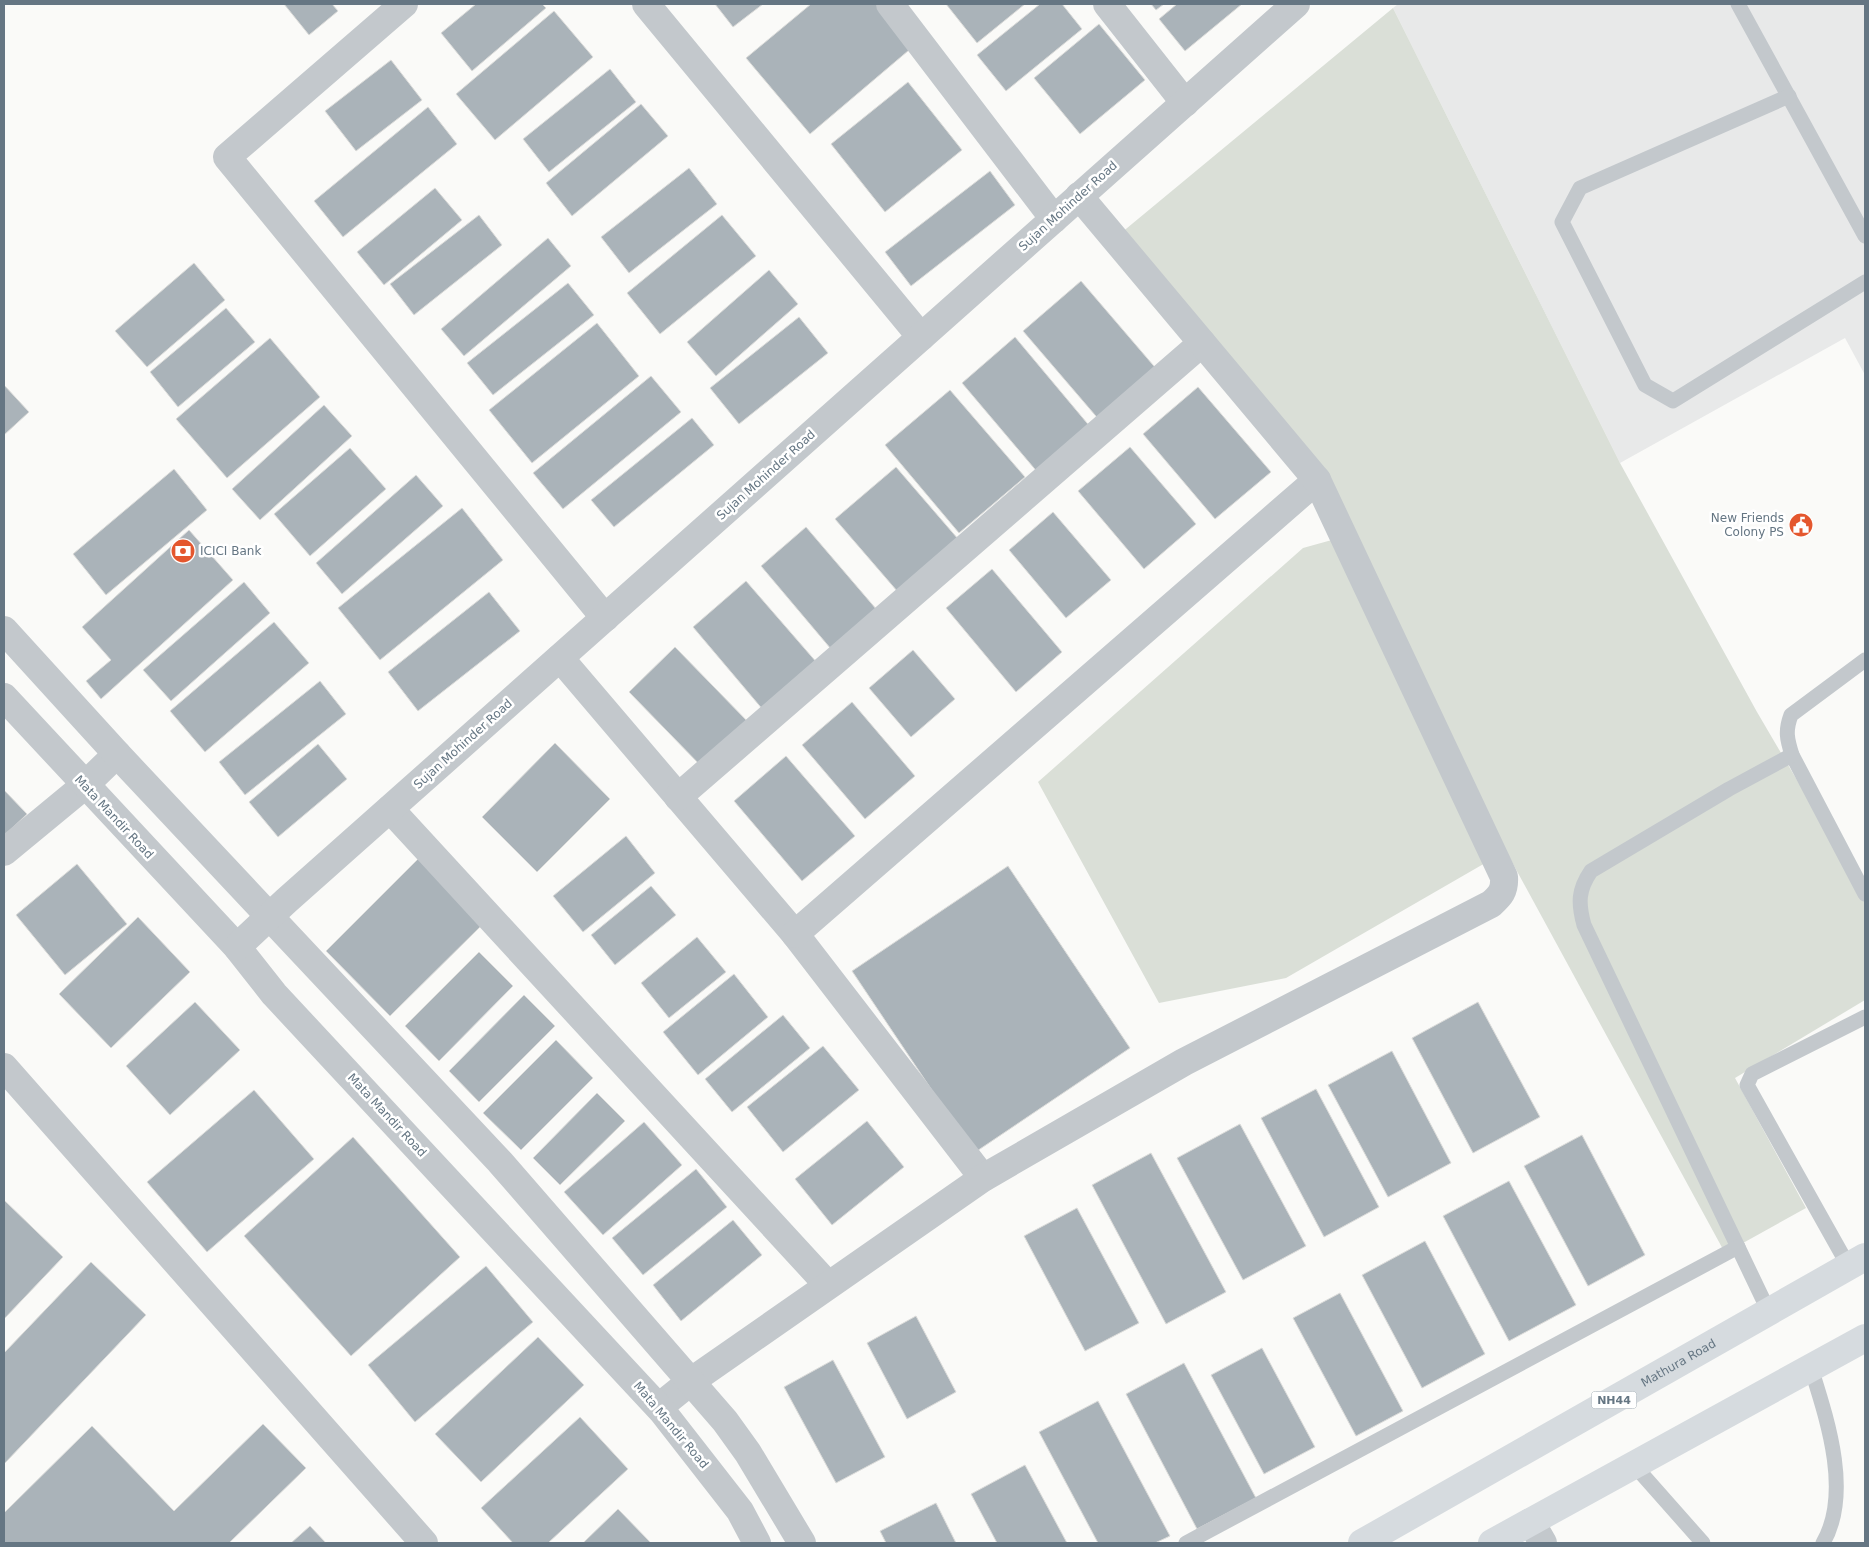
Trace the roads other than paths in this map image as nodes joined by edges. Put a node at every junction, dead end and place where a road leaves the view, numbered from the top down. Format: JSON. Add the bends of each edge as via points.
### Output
{"nodes":[{"id":1,"x":404,"y":4,"type":"edge"},
{"id":2,"x":646,"y":4,"type":"edge"},
{"id":3,"x":890,"y":4,"type":"edge"},
{"id":4,"x":1107,"y":4,"type":"edge"},
{"id":5,"x":1296,"y":4,"type":"edge"},
{"id":6,"x":1738,"y":4,"type":"edge"},
{"id":7,"x":1789,"y":96,"type":"junction"},
{"id":8,"x":1185,"y":103,"type":"junction"},
{"id":9,"x":1079,"y":196,"type":"junction"},
{"id":10,"x":1054,"y":219,"type":"junction"},
{"id":11,"x":1865,"y":236,"type":"edge"},
{"id":12,"x":1865,"y":282,"type":"edge"},
{"id":13,"x":921,"y":337,"type":"junction"},
{"id":14,"x":1202,"y":343,"type":"junction"},
{"id":15,"x":1317,"y":480,"type":"junction"},
{"id":16,"x":604,"y":618,"type":"junction"},
{"id":17,"x":4,"y":630,"type":"edge"},
{"id":18,"x":560,"y":658,"type":"junction"},
{"id":19,"x":1865,"y":660,"type":"edge"},
{"id":20,"x":4,"y":697,"type":"edge"},
{"id":21,"x":117,"y":754,"type":"junction"},
{"id":22,"x":1792,"y":755,"type":"junction"},
{"id":23,"x":84,"y":786,"type":"junction"},
{"id":24,"x":678,"y":797,"type":"junction"},
{"id":25,"x":390,"y":809,"type":"junction"},
{"id":26,"x":4,"y":852,"type":"edge"},
{"id":27,"x":1865,"y":894,"type":"edge"},
{"id":28,"x":270,"y":916,"type":"junction"},
{"id":29,"x":795,"y":934,"type":"junction"},
{"id":30,"x":237,"y":947,"type":"junction"},
{"id":31,"x":1865,"y":1017,"type":"edge"},
{"id":32,"x":4,"y":1067,"type":"edge"},
{"id":33,"x":983,"y":1178,"type":"junction"},
{"id":34,"x":1738,"y":1247,"type":"junction"},
{"id":35,"x":1857,"y":1262,"type":"edge"},
{"id":36,"x":828,"y":1285,"type":"junction"},
{"id":37,"x":1769,"y":1312,"type":"junction"},
{"id":38,"x":1865,"y":1338,"type":"edge"},
{"id":39,"x":1812,"y":1368,"type":"junction"},
{"id":40,"x":690,"y":1382,"type":"junction"},
{"id":41,"x":659,"y":1407,"type":"junction"},
{"id":42,"x":1634,"y":1465,"type":"junction"},
{"id":43,"x":1537,"y":1532,"type":"edge"},
{"id":44,"x":424,"y":1543,"type":"edge"},
{"id":45,"x":758,"y":1543,"type":"edge"},
{"id":46,"x":802,"y":1543,"type":"edge"},
{"id":47,"x":1186,"y":1543,"type":"edge"},
{"id":48,"x":1362,"y":1543,"type":"edge"},
{"id":49,"x":1492,"y":1543,"type":"edge"},
{"id":50,"x":1703,"y":1543,"type":"edge"},
{"id":51,"x":1823,"y":1543,"type":"edge"}],
"edges":[{"from":1,"to":16,"type":"street","via":[[227,156]]},
{"from":2,"to":13,"type":"street"},
{"from":3,"to":10,"type":"street"},
{"from":4,"to":8,"type":"street"},
{"from":5,"to":8,"type":"street","name":"Sujan Mohinder Road"},
{"from":6,"to":7,"type":"lane"},
{"from":7,"to":11,"type":"lane"},
{"from":7,"to":12,"type":"lane","via":[[1580,188],[1562,222],[1644,385],[1673,401]]},
{"from":8,"to":9,"type":"street","name":"Sujan Mohinder Road"},
{"from":9,"to":10,"type":"street","name":"Sujan Mohinder Road"},
{"from":9,"to":14,"type":"street"},
{"from":10,"to":13,"type":"street","name":"Sujan Mohinder Road"},
{"from":13,"to":16,"type":"street","name":"Sujan Mohinder Road"},
{"from":14,"to":15,"type":"street"},
{"from":14,"to":24,"type":"street"},
{"from":15,"to":29,"type":"street"},
{"from":15,"to":33,"type":"street","via":[[1504,877],[1501,895],[1482,908],[1184,1062]]},
{"from":16,"to":18,"type":"street","name":"Sujan Mohinder Road"},
{"from":17,"to":21,"type":"street"},
{"from":18,"to":24,"type":"street"},
{"from":18,"to":25,"type":"street","name":"Sujan Mohinder Road"},
{"from":19,"to":22,"type":"lane","via":[[1790,715],[1786,736]]},
{"from":20,"to":23,"type":"street","name":"Mata Mandir Road"},
{"from":21,"to":23,"type":"street"},
{"from":21,"to":28,"type":"street"},
{"from":22,"to":27,"type":"lane"},
{"from":22,"to":34,"type":"lane","via":[[1591,871],[1579,894],[1584,925]]},
{"from":23,"to":26,"type":"street"},
{"from":23,"to":30,"type":"street","name":"Mata Mandir Road"},
{"from":24,"to":29,"type":"street"},
{"from":25,"to":28,"type":"street","name":"Sujan Mohinder Road"},
{"from":25,"to":36,"type":"street"},
{"from":28,"to":30,"type":"street","name":"Sujan Mohinder Road"},
{"from":28,"to":40,"type":"street","via":[[500,1162]]},
{"from":29,"to":33,"type":"street"},
{"from":30,"to":41,"type":"street","name":"Mata Mandir Road","via":[[274,994]]},
{"from":31,"to":35,"type":"lane","via":[[1752,1074],[1747,1085]]},
{"from":32,"to":44,"type":"street"},
{"from":33,"to":36,"type":"street"},
{"from":34,"to":37,"type":"lane"},
{"from":34,"to":47,"type":"lane"},
{"from":35,"to":37,"type":"highway","name":"Mathura Road","number":"NH44"},
{"from":36,"to":40,"type":"street"},
{"from":37,"to":48,"type":"highway","name":"Mathura Road","number":"NH44"},
{"from":38,"to":39,"type":"highway"},
{"from":39,"to":42,"type":"highway"},
{"from":39,"to":51,"type":"lane","via":[[1827,1418],[1837,1472],[1832,1520]]},
{"from":40,"to":41,"type":"street"},
{"from":40,"to":46,"type":"street","via":[[748,1453]]},
{"from":41,"to":45,"type":"street","name":"Mata Mandir Road","via":[[740,1511]]},
{"from":42,"to":43,"type":"highway"},
{"from":42,"to":50,"type":"lane"},
{"from":43,"to":49,"type":"highway"}]}
